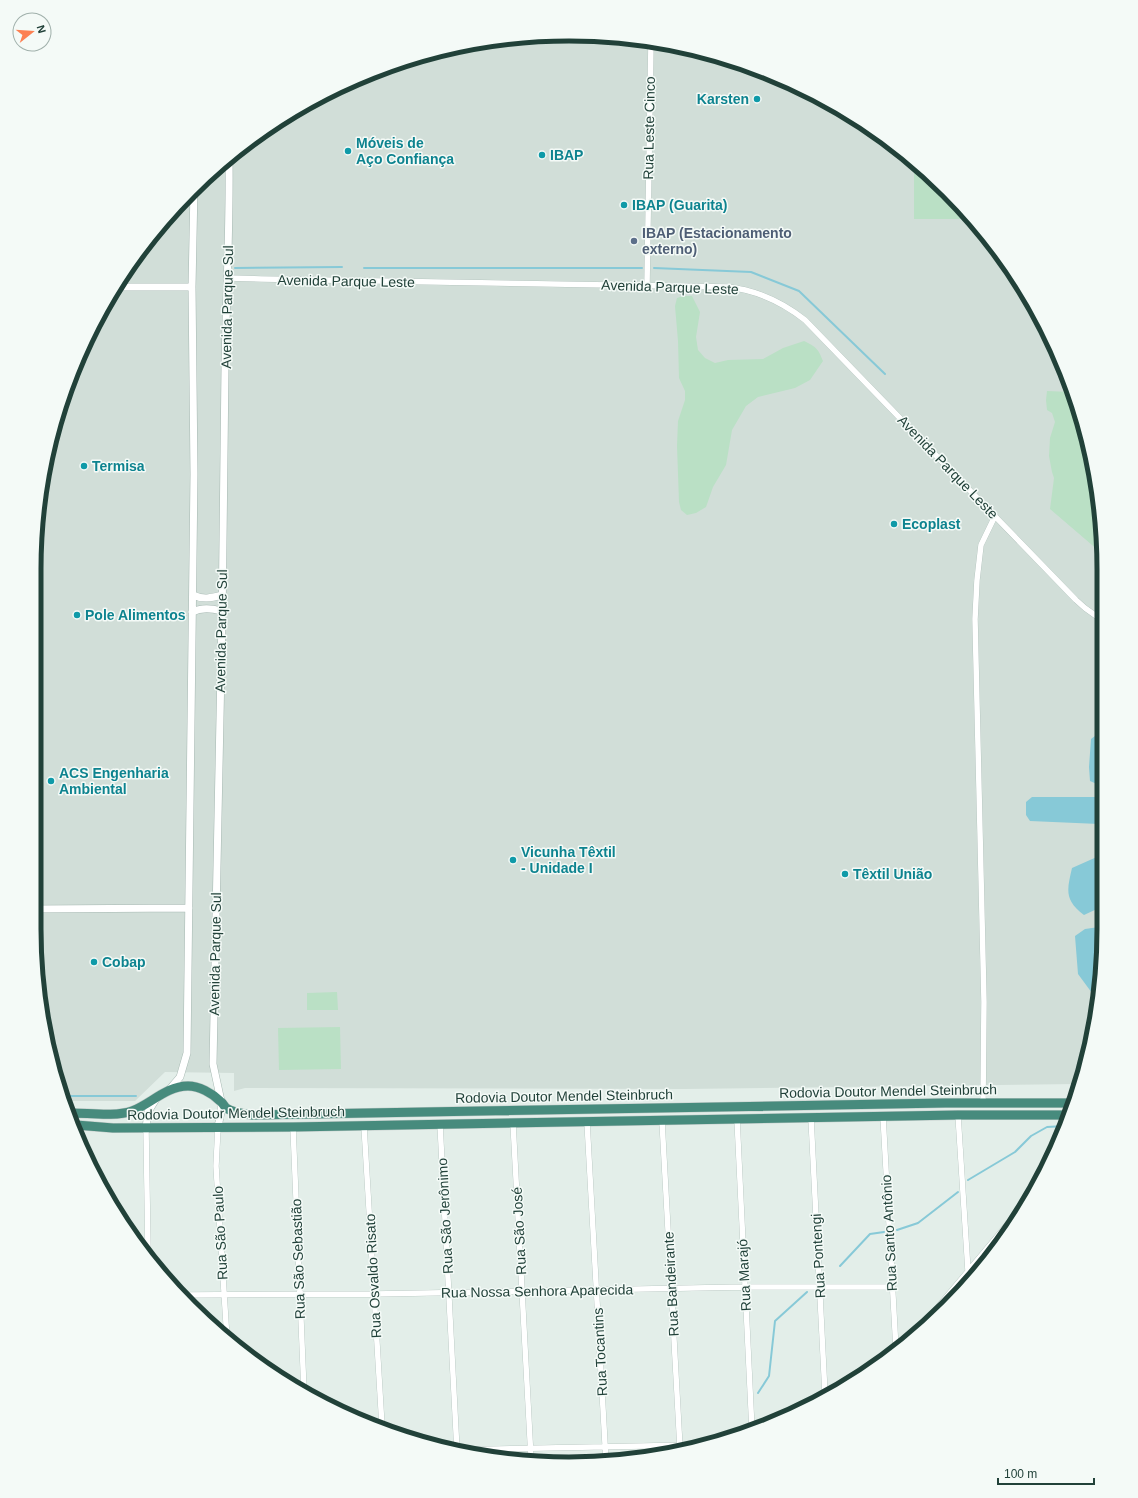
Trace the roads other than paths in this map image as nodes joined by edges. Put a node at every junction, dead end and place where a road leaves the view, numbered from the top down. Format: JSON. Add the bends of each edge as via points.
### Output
{"nodes":[{"id":1,"x":651,"y":48,"type":"edge"},
{"id":2,"x":229,"y":166,"type":"edge"},
{"id":3,"x":194,"y":198,"type":"edge"},
{"id":4,"x":228,"y":278,"type":"junction"},
{"id":5,"x":647,"y":285,"type":"junction"},
{"id":6,"x":123,"y":287,"type":"edge"},
{"id":7,"x":192,"y":287,"type":"junction"},
{"id":8,"x":995,"y":516,"type":"junction"},
{"id":9,"x":222,"y":594,"type":"junction"},
{"id":10,"x":193,"y":595,"type":"junction"},
{"id":11,"x":222,"y":611,"type":"junction"},
{"id":12,"x":192,"y":612,"type":"junction"},
{"id":13,"x":1097,"y":617,"type":"edge"},
{"id":14,"x":190,"y":908,"type":"junction"},
{"id":15,"x":41,"y":909,"type":"edge"},
{"id":16,"x":168,"y":1091,"type":"junction"},
{"id":17,"x":220,"y":1101,"type":"junction"},
{"id":18,"x":983,"y":1103,"type":"junction"},
{"id":19,"x":1068,"y":1103,"type":"edge"},
{"id":20,"x":74,"y":1113,"type":"edge"},
{"id":21,"x":958,"y":1115,"type":"junction"},
{"id":22,"x":1063,"y":1115,"type":"edge"},
{"id":23,"x":883,"y":1116,"type":"junction"},
{"id":24,"x":811,"y":1118,"type":"junction"},
{"id":25,"x":736,"y":1119,"type":"junction"},
{"id":26,"x":662,"y":1121,"type":"junction"},
{"id":27,"x":587,"y":1122,"type":"junction"},
{"id":28,"x":513,"y":1123,"type":"junction"},
{"id":29,"x":440,"y":1124,"type":"junction"},
{"id":30,"x":79,"y":1125,"type":"edge"},
{"id":31,"x":364,"y":1126,"type":"junction"},
{"id":32,"x":218,"y":1127,"type":"junction"},
{"id":33,"x":293,"y":1127,"type":"junction"},
{"id":34,"x":146,"y":1128,"type":"junction"},
{"id":35,"x":992,"y":1244,"type":"edge"},
{"id":36,"x":148,"y":1247,"type":"edge"},
{"id":37,"x":968,"y":1271,"type":"junction"},
{"id":38,"x":745,"y":1287,"type":"junction"},
{"id":39,"x":892,"y":1287,"type":"junction"},
{"id":40,"x":819,"y":1288,"type":"junction"},
{"id":41,"x":671,"y":1290,"type":"junction"},
{"id":42,"x":597,"y":1291,"type":"junction"},
{"id":43,"x":449,"y":1292,"type":"junction"},
{"id":44,"x":523,"y":1292,"type":"junction"},
{"id":45,"x":224,"y":1294,"type":"junction"},
{"id":46,"x":299,"y":1294,"type":"junction"},
{"id":47,"x":374,"y":1294,"type":"junction"},
{"id":48,"x":189,"y":1295,"type":"edge"},
{"id":49,"x":948,"y":1296,"type":"edge"},
{"id":50,"x":226,"y":1330,"type":"edge"},
{"id":51,"x":896,"y":1343,"type":"edge"},
{"id":52,"x":304,"y":1385,"type":"edge"},
{"id":53,"x":825,"y":1391,"type":"edge"},
{"id":54,"x":382,"y":1423,"type":"edge"},
{"id":55,"x":752,"y":1424,"type":"edge"},
{"id":56,"x":455,"y":1444,"type":"edge"},
{"id":57,"x":680,"y":1445,"type":"edge"},
{"id":58,"x":605,"y":1447,"type":"junction"},
{"id":59,"x":672,"y":1447,"type":"edge"},
{"id":60,"x":530,"y":1448,"type":"junction"},
{"id":61,"x":482,"y":1449,"type":"edge"},
{"id":62,"x":531,"y":1456,"type":"edge"},
{"id":63,"x":606,"y":1456,"type":"edge"}],
"edges":[{"from":1,"to":5,"type":"street","name":"Rua Leste Cinco"},
{"from":2,"to":4,"type":"street","name":"Avenida Parque Sul"},
{"from":3,"to":7,"type":"street","name":"Avenida Parque Sul"},
{"from":4,"to":5,"type":"street","name":"Avenida Parque Leste"},
{"from":4,"to":9,"type":"street","name":"Avenida Parque Sul"},
{"from":5,"to":8,"type":"street","name":"Avenida Parque Leste","via":[[736,288],[769,297],[793,311],[805,320]]},
{"from":6,"to":7,"type":"street"},
{"from":7,"to":10,"type":"street","name":"Avenida Parque Sul"},
{"from":8,"to":13,"type":"street","name":"Avenida Parque Leste","via":[[1076,600]]},
{"from":8,"to":18,"type":"street","via":[[981,545],[975,619],[984,1002]]},
{"from":9,"to":10,"type":"street","via":[[211,598]]},
{"from":9,"to":11,"type":"street","name":"Avenida Parque Sul"},
{"from":10,"to":12,"type":"street","name":"Avenida Parque Sul"},
{"from":11,"to":12,"type":"street","via":[[198,609]]},
{"from":11,"to":17,"type":"street","name":"Avenida Parque Sul","via":[[213,1064]]},
{"from":12,"to":14,"type":"street","name":"Avenida Parque Sul"},
{"from":14,"to":15,"type":"street"},
{"from":14,"to":16,"type":"street","name":"Avenida Parque Sul","via":[[187,1053],[180,1077]]},
{"from":16,"to":17,"type":"highway","name":"Rodovia Doutor Mendel Steinbruch","via":[[188,1086],[208,1092]]},
{"from":16,"to":20,"type":"highway","name":"Rodovia Doutor Mendel Steinbruch","via":[[132,1111]]},
{"from":16,"to":34,"type":"street","name":"Avenida Parque Sul","via":[[151,1105]]},
{"from":17,"to":18,"type":"highway","name":"Rodovia Doutor Mendel Steinbruch","via":[[226,1108],[243,1113],[276,1115]]},
{"from":17,"to":32,"type":"street","name":"Avenida Parque Sul"},
{"from":18,"to":19,"type":"highway","name":"Rodovia Doutor Mendel Steinbruch"},
{"from":21,"to":22,"type":"highway","name":"Rodovia Doutor Mendel Steinbruch"},
{"from":21,"to":23,"type":"highway","name":"Rodovia Doutor Mendel Steinbruch"},
{"from":21,"to":37,"type":"street"},
{"from":23,"to":24,"type":"highway","name":"Rodovia Doutor Mendel Steinbruch"},
{"from":23,"to":39,"type":"street","name":"Rua Santo Antônio"},
{"from":24,"to":25,"type":"highway","name":"Rodovia Doutor Mendel Steinbruch"},
{"from":24,"to":40,"type":"street","name":"Rua Pontengi"},
{"from":25,"to":26,"type":"highway","name":"Rodovia Doutor Mendel Steinbruch"},
{"from":25,"to":38,"type":"street","name":"Rua Marajó"},
{"from":26,"to":27,"type":"highway","name":"Rodovia Doutor Mendel Steinbruch"},
{"from":26,"to":41,"type":"street","name":"Rua Bandeirante"},
{"from":27,"to":28,"type":"highway","name":"Rodovia Doutor Mendel Steinbruch"},
{"from":27,"to":42,"type":"street","name":"Rua Tocantins"},
{"from":28,"to":29,"type":"highway","name":"Rodovia Doutor Mendel Steinbruch"},
{"from":28,"to":44,"type":"street","name":"Rua São José"},
{"from":29,"to":31,"type":"highway","name":"Rodovia Doutor Mendel Steinbruch"},
{"from":29,"to":43,"type":"street","name":"Rua São Jerônimo"},
{"from":30,"to":34,"type":"highway","name":"Rodovia Doutor Mendel Steinbruch"},
{"from":31,"to":33,"type":"highway","name":"Rodovia Doutor Mendel Steinbruch"},
{"from":31,"to":47,"type":"street","name":"Rua Osvaldo Risato"},
{"from":32,"to":33,"type":"highway","name":"Rodovia Doutor Mendel Steinbruch"},
{"from":32,"to":34,"type":"highway","name":"Rodovia Doutor Mendel Steinbruch"},
{"from":32,"to":45,"type":"street","name":"Rua São Paulo","via":[[216,1166]]},
{"from":33,"to":46,"type":"street","name":"Rua São Sebastião"},
{"from":34,"to":36,"type":"street"},
{"from":35,"to":37,"type":"street"},
{"from":37,"to":49,"type":"street"},
{"from":38,"to":40,"type":"street","name":"Rua Nossa Senhora Aparecida"},
{"from":38,"to":41,"type":"street","name":"Rua Nossa Senhora Aparecida"},
{"from":38,"to":55,"type":"street","name":"Rua Marajó"},
{"from":39,"to":40,"type":"street","name":"Rua Nossa Senhora Aparecida"},
{"from":39,"to":51,"type":"street","name":"Rua Santo Antônio"},
{"from":40,"to":53,"type":"street","name":"Rua Pontengi"},
{"from":41,"to":42,"type":"street","name":"Rua Nossa Senhora Aparecida"},
{"from":41,"to":57,"type":"street","name":"Rua Bandeirante"},
{"from":42,"to":44,"type":"street","name":"Rua Nossa Senhora Aparecida"},
{"from":42,"to":58,"type":"street","name":"Rua Tocantins"},
{"from":43,"to":44,"type":"street","name":"Rua Nossa Senhora Aparecida"},
{"from":43,"to":47,"type":"street","name":"Rua Nossa Senhora Aparecida"},
{"from":43,"to":56,"type":"street","name":"Rua São Jerônimo"},
{"from":44,"to":60,"type":"street","name":"Rua São José"},
{"from":45,"to":46,"type":"street","name":"Rua Nossa Senhora Aparecida"},
{"from":45,"to":48,"type":"street","name":"Rua Nossa Senhora Aparecida"},
{"from":45,"to":50,"type":"street","name":"Rua São Paulo"},
{"from":46,"to":47,"type":"street","name":"Rua Nossa Senhora Aparecida"},
{"from":46,"to":52,"type":"street","name":"Rua São Sebastião"},
{"from":47,"to":54,"type":"street","name":"Rua Osvaldo Risato"},
{"from":58,"to":59,"type":"street"},
{"from":58,"to":60,"type":"street"},
{"from":58,"to":63,"type":"street","name":"Rua Tocantins"},
{"from":60,"to":61,"type":"street"},
{"from":60,"to":62,"type":"street","name":"Rua São José"}]}
